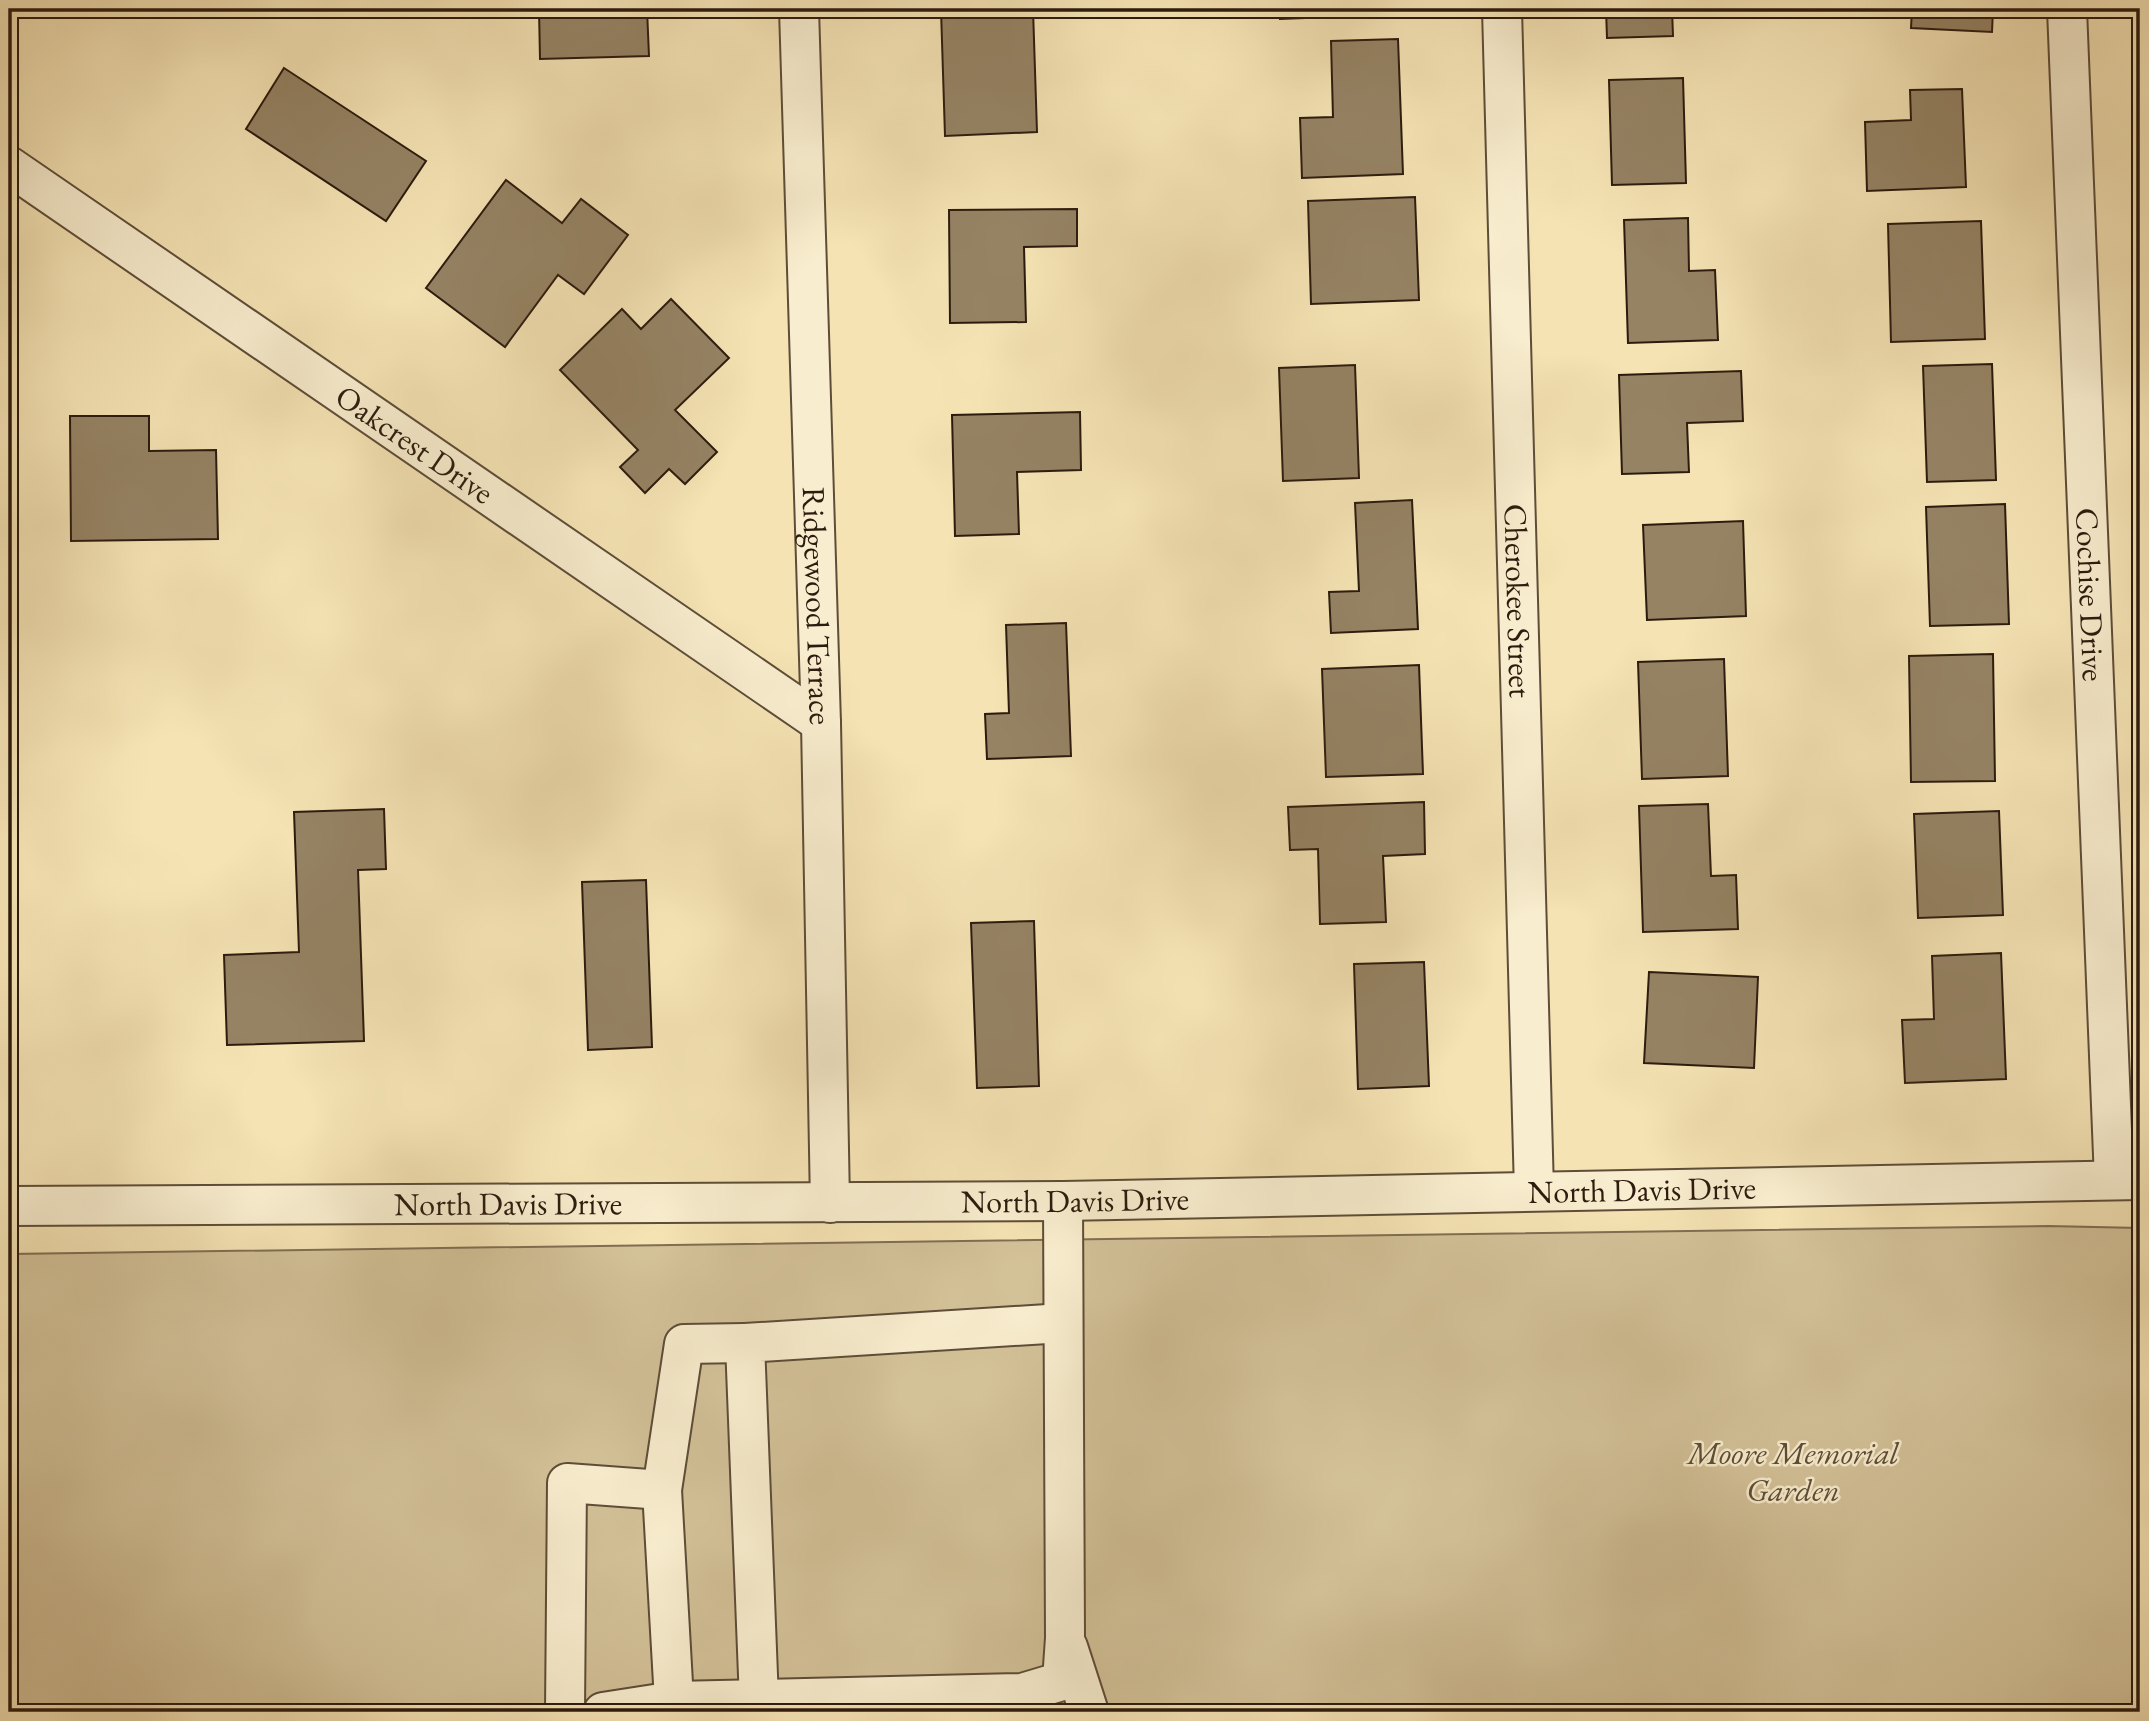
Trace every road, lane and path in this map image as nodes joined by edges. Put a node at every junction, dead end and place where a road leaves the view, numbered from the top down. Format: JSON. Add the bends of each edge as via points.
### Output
{"nodes":[{"id":1,"x":799,"y":9,"type":"edge"},
{"id":2,"x":1502,"y":9,"type":"edge"},
{"id":3,"x":2067,"y":9,"type":"edge"},
{"id":4,"x":9,"y":166,"type":"edge"},
{"id":5,"x":821,"y":723,"type":"junction"},
{"id":6,"x":2127,"y":1180,"type":"edge"},
{"id":7,"x":1534,"y":1191,"type":"junction"},
{"id":8,"x":1063,"y":1201,"type":"junction"},
{"id":9,"x":830,"y":1203,"type":"junction"},
{"id":10,"x":9,"y":1206,"type":"edge"},
{"id":11,"x":1063,"y":1323,"type":"junction"},
{"id":12,"x":745,"y":1343,"type":"junction"},
{"id":13,"x":662,"y":1490,"type":"junction"},
{"id":14,"x":1065,"y":1638,"type":"junction"},
{"id":15,"x":674,"y":1701,"type":"junction"},
{"id":16,"x":759,"y":1701,"type":"junction"},
{"id":17,"x":565,"y":1712,"type":"edge"},
{"id":18,"x":603,"y":1712,"type":"edge"},
{"id":19,"x":1088,"y":1712,"type":"edge"}],
"edges":[{"from":1,"to":5,"type":"street","name":"Ridgewood Terrace"},
{"from":2,"to":7,"type":"street","name":"Cherokee Street"},
{"from":3,"to":6,"type":"street","name":"Cochise Drive"},
{"from":4,"to":5,"type":"street","name":"Oakcrest Drive"},
{"from":5,"to":9,"type":"street","name":"Ridgewood Terrace"},
{"from":6,"to":7,"type":"street","name":"North Davis Drive"},
{"from":7,"to":8,"type":"street","name":"North Davis Drive"},
{"from":8,"to":9,"type":"street","name":"North Davis Drive"},
{"from":8,"to":11,"type":"street"},
{"from":9,"to":10,"type":"street","name":"North Davis Drive"},
{"from":11,"to":12,"type":"street"},
{"from":11,"to":14,"type":"street"},
{"from":12,"to":13,"type":"street","via":[[684,1344]]},
{"from":12,"to":16,"type":"street"},
{"from":13,"to":15,"type":"street"},
{"from":13,"to":17,"type":"street","via":[[566,1483]]},
{"from":14,"to":16,"type":"street","via":[[1062,1681],[1022,1693]]},
{"from":14,"to":19,"type":"street"},
{"from":15,"to":16,"type":"street"},
{"from":15,"to":18,"type":"street"}]}
